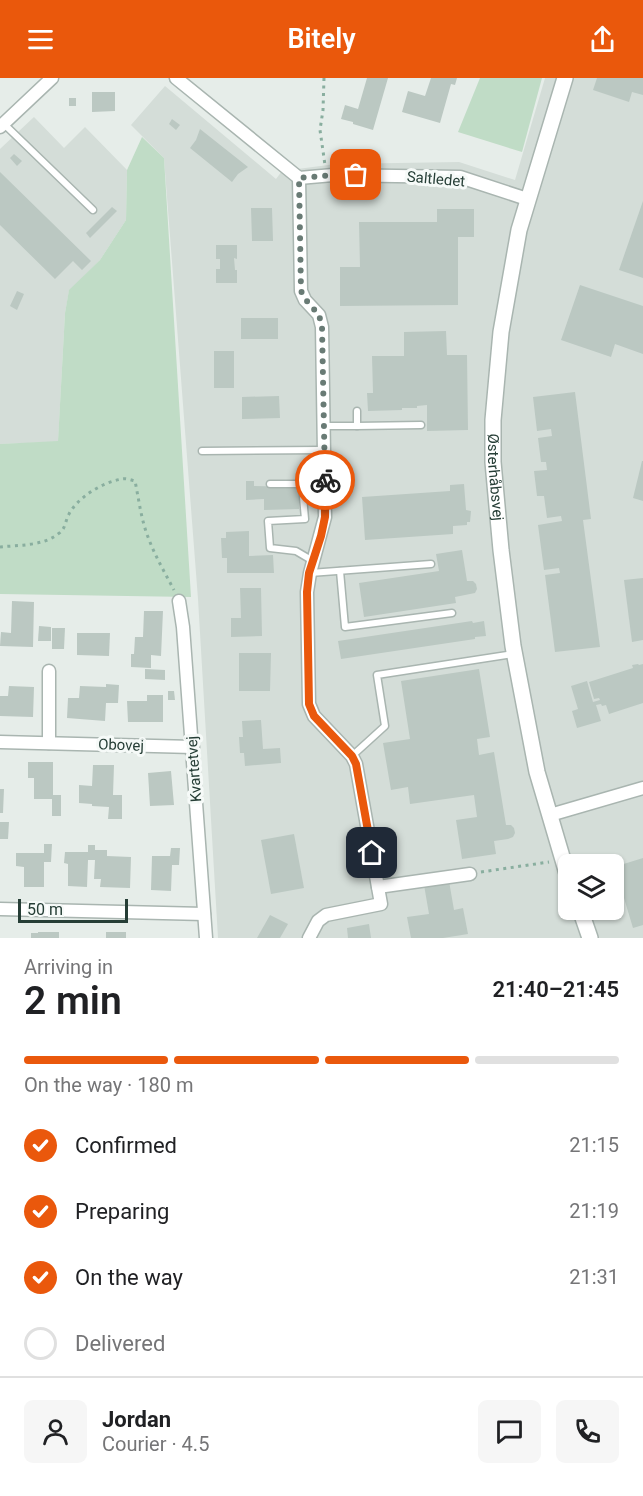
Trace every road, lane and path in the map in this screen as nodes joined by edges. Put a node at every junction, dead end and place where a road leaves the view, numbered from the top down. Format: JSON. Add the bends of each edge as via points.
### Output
{"nodes":[{"id":1,"x":52,"y":78,"type":"edge"},
{"id":2,"x":176,"y":78,"type":"edge"},
{"id":3,"x":324,"y":78,"type":"edge"},
{"id":4,"x":564,"y":78,"type":"edge"},
{"id":5,"x":1,"y":124,"type":"edge"},
{"id":6,"x":326,"y":176,"type":"junction"},
{"id":7,"x":299,"y":178,"type":"junction"},
{"id":8,"x":527,"y":200,"type":"junction"},
{"id":9,"x":93,"y":210,"type":"dead end"},
{"id":10,"x":357,"y":411,"type":"dead end"},
{"id":11,"x":421,"y":425,"type":"dead end"},
{"id":12,"x":324,"y":426,"type":"junction"},
{"id":13,"x":357,"y":426,"type":"junction"},
{"id":14,"x":324,"y":450,"type":"junction"},
{"id":15,"x":202,"y":451,"type":"dead end"},
{"id":16,"x":270,"y":484,"type":"dead end"},
{"id":17,"x":325,"y":484,"type":"junction"},
{"id":18,"x":302,"y":485,"type":"junction"},
{"id":19,"x":0,"y":547,"type":"edge"},
{"id":20,"x":431,"y":564,"type":"dead end"},
{"id":21,"x":311,"y":567,"type":"junction"},
{"id":22,"x":340,"y":571,"type":"junction"},
{"id":23,"x":179,"y":601,"type":"joint"},
{"id":24,"x":452,"y":613,"type":"dead end"},
{"id":25,"x":514,"y":653,"type":"junction"},
{"id":26,"x":49,"y":671,"type":"dead end"},
{"id":27,"x":0,"y":742,"type":"edge"},
{"id":28,"x":49,"y":743,"type":"junction"},
{"id":29,"x":192,"y":747,"type":"junction"},
{"id":30,"x":352,"y":756,"type":"junction"},
{"id":31,"x":643,"y":788,"type":"edge"},
{"id":32,"x":550,"y":815,"type":"junction"},
{"id":33,"x":560,"y":854,"type":"edge"},
{"id":34,"x":558,"y":861,"type":"edge"},
{"id":35,"x":470,"y":874,"type":"joint"},
{"id":36,"x":378,"y":888,"type":"junction"},
{"id":37,"x":0,"y":909,"type":"edge"},
{"id":38,"x":204,"y":914,"type":"junction"},
{"id":39,"x":584,"y":920,"type":"edge"},
{"id":40,"x":206,"y":938,"type":"edge"},
{"id":41,"x":309,"y":938,"type":"edge"},
{"id":42,"x":590,"y":938,"type":"edge"}],
"edges":[{"from":1,"to":5,"type":"street"},
{"from":2,"to":7,"type":"street"},
{"from":3,"to":6,"type":"path","via":[[320,130]]},
{"from":4,"to":8,"type":"street","name":"Østerhåbsvej"},
{"from":5,"to":9,"type":"lane"},
{"from":6,"to":7,"type":"street","name":"Saltledet"},
{"from":6,"to":8,"type":"street","name":"Saltledet","via":[[460,177]]},
{"from":7,"to":12,"type":"street","via":[[301,291],[319,315],[322,327]]},
{"from":8,"to":25,"type":"street","name":"Østerhåbsvej","via":[[501,332],[493,420],[493,462]]},
{"from":10,"to":13,"type":"lane"},
{"from":11,"to":13,"type":"lane"},
{"from":12,"to":13,"type":"lane"},
{"from":12,"to":14,"type":"street"},
{"from":14,"to":15,"type":"lane"},
{"from":14,"to":17,"type":"street"},
{"from":16,"to":18,"type":"lane"},
{"from":17,"to":18,"type":"lane"},
{"from":17,"to":21,"type":"street","via":[[325,517]]},
{"from":18,"to":21,"type":"lane","via":[[305,519],[268,521],[270,548],[296,550]]},
{"from":19,"to":23,"type":"path","via":[[46,542],[60,533],[68,515],[92,491],[123,478],[135,481],[147,536]]},
{"from":20,"to":22,"type":"lane"},
{"from":21,"to":22,"type":"lane"},
{"from":21,"to":30,"type":"street","via":[[307,592],[309,704],[314,716]]},
{"from":22,"to":24,"type":"lane","via":[[345,627]]},
{"from":23,"to":29,"type":"street","name":"Kvartetvej"},
{"from":25,"to":30,"type":"lane","via":[[377,675],[385,726]]},
{"from":25,"to":32,"type":"street","name":"Østerhåbsvej","via":[[537,772]]},
{"from":26,"to":28,"type":"street"},
{"from":27,"to":28,"type":"street","name":"Obovej"},
{"from":28,"to":29,"type":"street","name":"Obovej"},
{"from":29,"to":38,"type":"street","name":"Kvartetvej"},
{"from":30,"to":36,"type":"street"},
{"from":31,"to":32,"type":"street"},
{"from":32,"to":33,"type":"street","name":"Østerhåbsvej"},
{"from":34,"to":35,"type":"path"},
{"from":35,"to":36,"type":"street"},
{"from":36,"to":41,"type":"street","via":[[381,904],[326,915]]},
{"from":37,"to":38,"type":"street"},
{"from":38,"to":40,"type":"street","name":"Kvartetvej"},
{"from":39,"to":42,"type":"street"}]}
